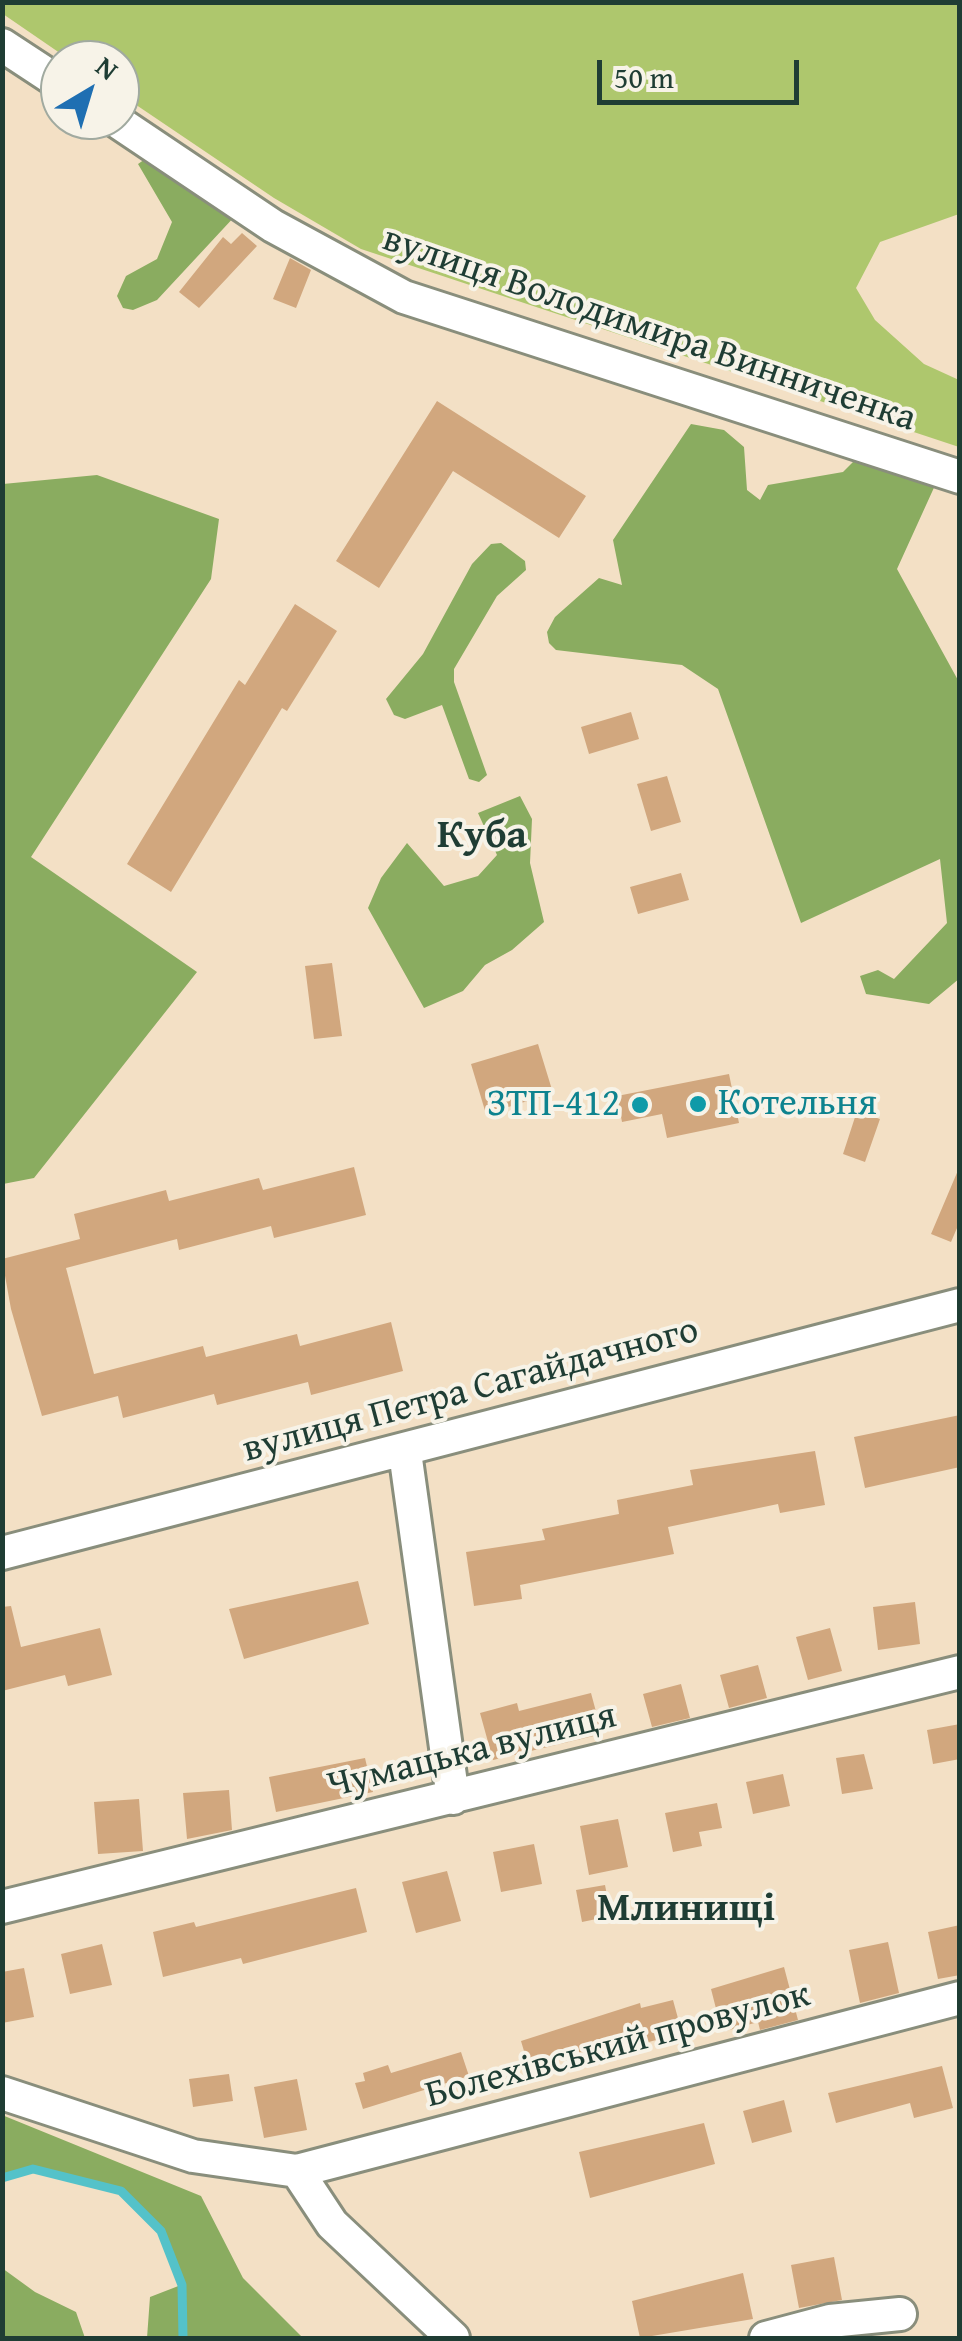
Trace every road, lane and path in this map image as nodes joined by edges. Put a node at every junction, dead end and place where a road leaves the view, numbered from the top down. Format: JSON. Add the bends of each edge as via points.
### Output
{"nodes":[{"id":1,"x":2,"y":45,"type":"edge"},
{"id":2,"x":40,"y":71,"type":"edge"},
{"id":3,"x":140,"y":137,"type":"edge"},
{"id":4,"x":960,"y":478,"type":"edge"},
{"id":5,"x":960,"y":1305,"type":"edge"},
{"id":6,"x":405,"y":1452,"type":"junction"},
{"id":7,"x":5,"y":1542,"type":"edge"},
{"id":8,"x":960,"y":1672,"type":"edge"},
{"id":9,"x":453,"y":1798,"type":"junction"},
{"id":10,"x":2,"y":1907,"type":"edge"},
{"id":11,"x":960,"y":1998,"type":"edge"},
{"id":12,"x":2,"y":2092,"type":"edge"},
{"id":13,"x":297,"y":2171,"type":"junction"},
{"id":14,"x":900,"y":2314,"type":"dead end"},
{"id":15,"x":453,"y":2338,"type":"edge"},
{"id":16,"x":766,"y":2338,"type":"edge"}],
"edges":[{"from":1,"to":2,"type":"street"},
{"from":3,"to":4,"type":"street","name":"вулиця Володимира Винниченка","via":[[273,226],[404,297]]},
{"from":5,"to":6,"type":"street","name":"вулиця Петра Сагайдачного"},
{"from":6,"to":7,"type":"street","name":"вулиця Петра Сагайдачного"},
{"from":6,"to":9,"type":"street"},
{"from":8,"to":9,"type":"street","name":"Чумацька вулиця"},
{"from":9,"to":10,"type":"street","name":"Чумацька вулиця"},
{"from":11,"to":13,"type":"street","name":"Болехівський провулок"},
{"from":12,"to":13,"type":"street","name":"Болехівський провулок","via":[[194,2156]]},
{"from":13,"to":15,"type":"street","via":[[332,2224]]},
{"from":14,"to":16,"type":"street","via":[[830,2320]]}]}
